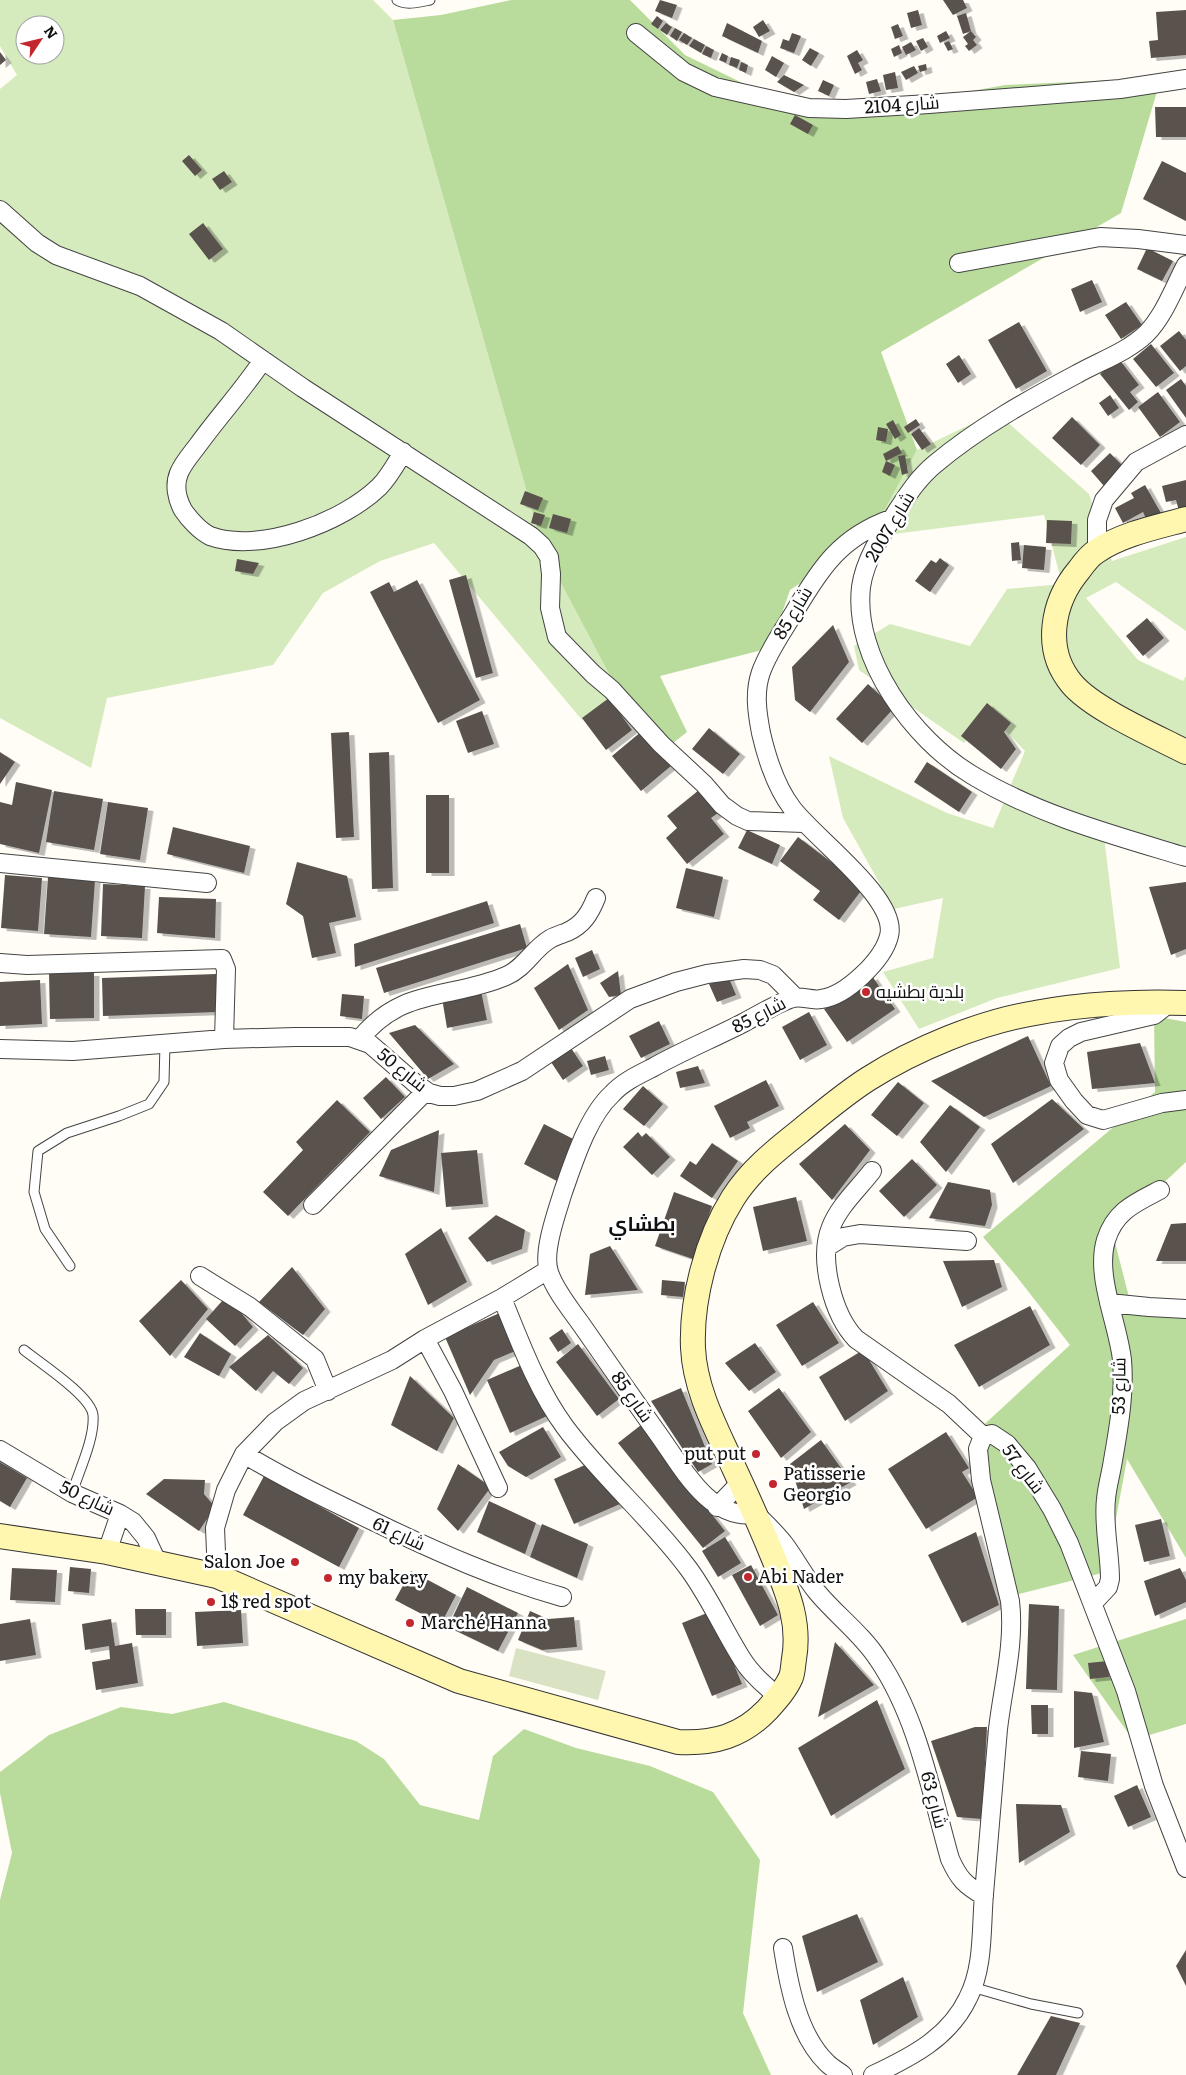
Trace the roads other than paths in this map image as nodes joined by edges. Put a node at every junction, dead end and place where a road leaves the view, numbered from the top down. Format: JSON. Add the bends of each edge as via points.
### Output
{"nodes":[{"id":1,"x":397,"y":0,"type":"edge"},
{"id":2,"x":430,"y":0,"type":"edge"},
{"id":3,"x":636,"y":33,"type":"dead end"},
{"id":4,"x":1186,"y":80,"type":"edge"},
{"id":5,"x":0,"y":210,"type":"edge"},
{"id":6,"x":1186,"y":245,"type":"edge"},
{"id":7,"x":958,"y":263,"type":"dead end"},
{"id":8,"x":1186,"y":266,"type":"edge"},
{"id":9,"x":263,"y":360,"type":"junction"},
{"id":10,"x":1186,"y":435,"type":"edge"},
{"id":11,"x":403,"y":452,"type":"junction"},
{"id":12,"x":1186,"y":519,"type":"edge"},
{"id":13,"x":891,"y":520,"type":"junction"},
{"id":14,"x":1097,"y":551,"type":"junction"},
{"id":15,"x":1186,"y":752,"type":"edge"},
{"id":16,"x":804,"y":823,"type":"junction"},
{"id":17,"x":1186,"y":857,"type":"edge"},
{"id":18,"x":0,"y":863,"type":"edge"},
{"id":19,"x":207,"y":883,"type":"dead end"},
{"id":20,"x":596,"y":898,"type":"dead end"},
{"id":21,"x":0,"y":962,"type":"edge"},
{"id":22,"x":795,"y":997,"type":"junction"},
{"id":23,"x":1178,"y":1002,"type":"edge"},
{"id":24,"x":224,"y":1040,"type":"junction"},
{"id":25,"x":359,"y":1040,"type":"junction"},
{"id":26,"x":165,"y":1044,"type":"junction"},
{"id":27,"x":0,"y":1049,"type":"edge"},
{"id":28,"x":426,"y":1091,"type":"junction"},
{"id":29,"x":1186,"y":1100,"type":"edge"},
{"id":30,"x":872,"y":1171,"type":"dead end"},
{"id":31,"x":1160,"y":1190,"type":"dead end"},
{"id":32,"x":313,"y":1204,"type":"dead end"},
{"id":33,"x":967,"y":1241,"type":"dead end"},
{"id":34,"x":826,"y":1247,"type":"junction"},
{"id":35,"x":70,"y":1266,"type":"dead end"},
{"id":36,"x":548,"y":1270,"type":"junction"},
{"id":37,"x":200,"y":1276,"type":"dead end"},
{"id":38,"x":502,"y":1298,"type":"junction"},
{"id":39,"x":1110,"y":1303,"type":"junction"},
{"id":40,"x":1186,"y":1308,"type":"edge"},
{"id":41,"x":426,"y":1339,"type":"junction"},
{"id":42,"x":24,"y":1350,"type":"dead end"},
{"id":43,"x":328,"y":1391,"type":"junction"},
{"id":44,"x":983,"y":1436,"type":"junction"},
{"id":45,"x":0,"y":1450,"type":"edge"},
{"id":46,"x":244,"y":1454,"type":"junction"},
{"id":47,"x":741,"y":1482,"type":"junction"},
{"id":48,"x":498,"y":1488,"type":"dead end"},
{"id":49,"x":72,"y":1493,"type":"junction"},
{"id":50,"x":717,"y":1507,"type":"junction"},
{"id":51,"x":120,"y":1514,"type":"junction"},
{"id":52,"x":756,"y":1514,"type":"junction"},
{"id":53,"x":0,"y":1536,"type":"edge"},
{"id":54,"x":107,"y":1552,"type":"junction"},
{"id":55,"x":157,"y":1562,"type":"junction"},
{"id":56,"x":217,"y":1576,"type":"junction"},
{"id":57,"x":562,"y":1597,"type":"dead end"},
{"id":58,"x":1093,"y":1603,"type":"junction"},
{"id":59,"x":779,"y":1697,"type":"junction"},
{"id":60,"x":1186,"y":1868,"type":"edge"},
{"id":61,"x":984,"y":1896,"type":"junction"},
{"id":62,"x":783,"y":1948,"type":"dead end"},
{"id":63,"x":972,"y":1987,"type":"junction"},
{"id":64,"x":1078,"y":2013,"type":"dead end"},
{"id":65,"x":843,"y":2075,"type":"edge"},
{"id":66,"x":873,"y":2075,"type":"edge"}],
"edges":[{"from":1,"to":2,"type":"lane","via":[[417,3]]},
{"from":3,"to":4,"type":"street","name":"شارع 2104","via":[[684,72],[715,87],[809,108],[929,104],[1120,89]]},
{"from":5,"to":9,"type":"street","via":[[36,243],[56,255],[140,286],[221,330]]},
{"from":6,"to":7,"type":"street","via":[[1100,237]]},
{"from":8,"to":13,"type":"street","name":"شارع 2007","via":[[1156,322],[1146,334],[1133,345],[1019,406],[934,464],[918,480]]},
{"from":9,"to":11,"type":"street"},
{"from":9,"to":11,"type":"street","via":[[178,474],[176,492],[181,505],[189,519],[209,535],[238,541],[266,541],[316,524],[357,504],[378,488]]},
{"from":10,"to":14,"type":"street","via":[[1136,462],[1104,500],[1097,520]]},
{"from":11,"to":16,"type":"street","via":[[542,546],[549,557],[550,608],[557,637],[722,805],[748,821]]},
{"from":12,"to":14,"type":"main road","via":[[1137,533]]},
{"from":13,"to":16,"type":"street","name":"شارع 85","via":[[862,532],[827,560],[761,673],[756,695],[765,748],[779,786]]},
{"from":13,"to":17,"type":"street","name":"شارع 2007","via":[[868,560],[862,584],[861,623],[885,684],[912,724],[945,757],[971,775],[1040,810]]},
{"from":14,"to":15,"type":"main road","via":[[1074,576],[1057,608],[1053,627],[1061,667],[1072,685],[1106,710]]},
{"from":16,"to":22,"type":"street","name":"شارع 85","via":[[877,897],[886,912],[891,931],[878,958],[846,987],[820,1000]]},
{"from":18,"to":19,"type":"street"},
{"from":20,"to":25,"type":"street","via":[[591,911],[580,924],[551,938],[509,975],[394,1008],[377,1019]]},
{"from":21,"to":24,"type":"street","via":[[27,965],[222,959],[226,969]]},
{"from":22,"to":28,"type":"street","name":"شارع 50","via":[[774,975],[760,970],[744,969],[676,982],[630,998],[522,1071],[477,1091],[440,1096]]},
{"from":22,"to":36,"type":"street","name":"شارع 85","via":[[656,1066],[612,1093],[589,1128],[567,1182],[551,1229]]},
{"from":23,"to":29,"type":"street","via":[[1154,1016],[1081,1032],[1060,1046],[1054,1063],[1059,1080],[1074,1101],[1087,1115],[1103,1120],[1162,1103]]},
{"from":23,"to":47,"type":"main road","via":[[1082,1006],[1034,1013],[956,1037],[898,1062],[865,1081],[750,1175],[733,1197],[713,1237],[693,1324],[693,1349],[699,1383]]},
{"from":24,"to":25,"type":"street","name":"شارع 50","via":[[331,1036]]},
{"from":24,"to":26,"type":"street","name":"شارع 50"},
{"from":25,"to":28,"type":"street","name":"شارع 50","via":[[370,1044]]},
{"from":26,"to":27,"type":"street","name":"شارع 50","via":[[73,1051]]},
{"from":26,"to":35,"type":"lane","via":[[164,1082],[149,1104],[67,1133],[38,1151],[34,1192],[45,1229]]},
{"from":28,"to":32,"type":"street"},
{"from":30,"to":34,"type":"street","via":[[831,1225]]},
{"from":31,"to":39,"type":"street","name":"شارع 53","via":[[1130,1205],[1111,1228],[1104,1258]]},
{"from":33,"to":34,"type":"street","via":[[860,1234],[843,1237]]},
{"from":34,"to":44,"type":"street","via":[[832,1294],[847,1329],[874,1353],[949,1404]]},
{"from":36,"to":38,"type":"street"},
{"from":36,"to":50,"type":"street","name":"شارع 85","via":[[570,1308],[633,1399],[696,1485]]},
{"from":37,"to":43,"type":"street","via":[[250,1307],[315,1359]]},
{"from":38,"to":41,"type":"street"},
{"from":38,"to":59,"type":"street","via":[[555,1413],[582,1449],[686,1565],[742,1660],[763,1685]]},
{"from":39,"to":40,"type":"street"},
{"from":39,"to":58,"type":"street","name":"شارع 53","via":[[1122,1360],[1123,1382],[1106,1500],[1110,1579],[1108,1587]]},
{"from":41,"to":43,"type":"street","via":[[392,1360]]},
{"from":41,"to":48,"type":"street"},
{"from":42,"to":49,"type":"lane","via":[[77,1390],[93,1413],[92,1431]]},
{"from":43,"to":46,"type":"street","via":[[290,1410],[260,1435]]},
{"from":44,"to":58,"type":"street","name":"شارع 57","via":[[992,1434],[1007,1444],[1027,1468],[1069,1543]]},
{"from":44,"to":61,"type":"street","name":"شارع 57","via":[[978,1449],[981,1480],[1012,1620],[998,1727]]},
{"from":45,"to":49,"type":"street","name":"شارع 50"},
{"from":46,"to":56,"type":"street","via":[[218,1512],[215,1528]]},
{"from":46,"to":57,"type":"street","name":"شارع 61","via":[[281,1477],[478,1570]]},
{"from":47,"to":50,"type":"street"},
{"from":47,"to":52,"type":"main road"},
{"from":49,"to":51,"type":"street","name":"شارع 50"},
{"from":50,"to":52,"type":"street","via":[[736,1515]]},
{"from":51,"to":54,"type":"street"},
{"from":51,"to":55,"type":"street","name":"شارع 50","via":[[141,1531]]},
{"from":52,"to":59,"type":"main road","via":[[796,1621],[797,1638],[791,1676]]},
{"from":52,"to":61,"type":"street","name":"شارع 63","via":[[784,1544],[815,1589],[862,1639],[888,1673],[909,1719],[956,1874]]},
{"from":53,"to":54,"type":"main road"},
{"from":54,"to":55,"type":"main road"},
{"from":55,"to":56,"type":"main road"},
{"from":56,"to":59,"type":"main road","via":[[459,1681],[678,1742],[701,1744],[737,1732],[760,1717]]},
{"from":58,"to":60,"type":"street","name":"شارع 57","via":[[1126,1691],[1154,1786]]},
{"from":61,"to":63,"type":"street","via":[[980,1959]]},
{"from":62,"to":65,"type":"street","via":[[802,2023],[827,2063]]},
{"from":63,"to":64,"type":"lane"},
{"from":63,"to":66,"type":"street","via":[[961,2011],[937,2038],[917,2054]]}]}
